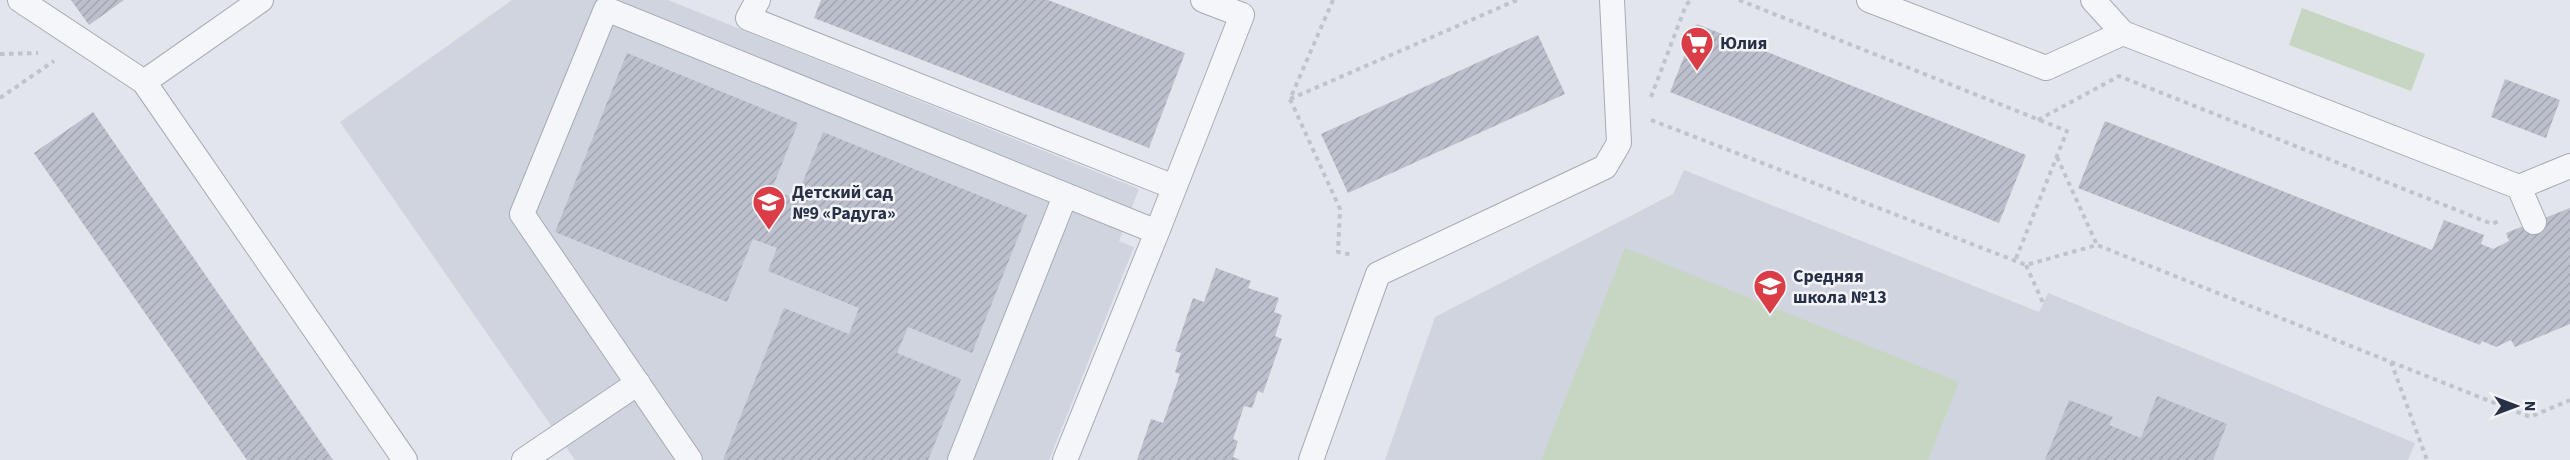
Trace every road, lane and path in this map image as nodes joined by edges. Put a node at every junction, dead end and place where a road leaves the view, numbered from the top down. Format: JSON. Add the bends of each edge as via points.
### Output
{"nodes":[{"id":1,"x":20,"y":0,"type":"edge"},
{"id":2,"x":261,"y":0,"type":"edge"},
{"id":3,"x":758,"y":0,"type":"edge"},
{"id":4,"x":1203,"y":0,"type":"edge"},
{"id":5,"x":1333,"y":0,"type":"edge"},
{"id":6,"x":1517,"y":0,"type":"edge"},
{"id":7,"x":1612,"y":0,"type":"edge"},
{"id":8,"x":1690,"y":0,"type":"edge"},
{"id":9,"x":1739,"y":0,"type":"edge"},
{"id":10,"x":1869,"y":0,"type":"edge"},
{"id":11,"x":2093,"y":0,"type":"edge"},
{"id":12,"x":2123,"y":33,"type":"junction"},
{"id":13,"x":44,"y":53,"type":"dead end"},
{"id":14,"x":0,"y":54,"type":"edge"},
{"id":15,"x":57,"y":58,"type":"dead end"},
{"id":16,"x":144,"y":82,"type":"junction"},
{"id":17,"x":0,"y":98,"type":"edge"},
{"id":18,"x":1290,"y":99,"type":"junction"},
{"id":19,"x":1617,"y":107,"type":"junction"},
{"id":20,"x":1643,"y":117,"type":"junction"},
{"id":21,"x":2038,"y":120,"type":"junction"},
{"id":22,"x":2056,"y":157,"type":"junction"},
{"id":23,"x":2570,"y":166,"type":"edge"},
{"id":24,"x":1174,"y":187,"type":"junction"},
{"id":25,"x":1065,"y":195,"type":"junction"},
{"id":26,"x":2527,"y":206,"type":"junction"},
{"id":27,"x":1157,"y":231,"type":"junction"},
{"id":28,"x":2097,"y":245,"type":"junction"},
{"id":29,"x":1356,"y":255,"type":"dead end"},
{"id":30,"x":2015,"y":261,"type":"junction"},
{"id":31,"x":2026,"y":265,"type":"junction"},
{"id":32,"x":2043,"y":303,"type":"dead end"},
{"id":33,"x":2391,"y":362,"type":"junction"},
{"id":34,"x":638,"y":383,"type":"junction"},
{"id":35,"x":2570,"y":400,"type":"edge"},
{"id":36,"x":405,"y":460,"type":"edge"},
{"id":37,"x":524,"y":460,"type":"edge"},
{"id":38,"x":690,"y":460,"type":"edge"},
{"id":39,"x":960,"y":460,"type":"edge"},
{"id":40,"x":1065,"y":460,"type":"edge"},
{"id":41,"x":1311,"y":460,"type":"edge"},
{"id":42,"x":2427,"y":460,"type":"edge"}],
"edges":[{"from":1,"to":16,"type":"lane"},
{"from":2,"to":16,"type":"lane"},
{"from":3,"to":24,"type":"lane","via":[[748,18]]},
{"from":4,"to":24,"type":"lane","via":[[1242,15]]},
{"from":5,"to":18,"type":"path"},
{"from":6,"to":18,"type":"path"},
{"from":7,"to":19,"type":"lane"},
{"from":8,"to":20,"type":"path"},
{"from":9,"to":21,"type":"path"},
{"from":10,"to":12,"type":"lane","via":[[2046,68]]},
{"from":11,"to":12,"type":"lane"},
{"from":12,"to":26,"type":"lane"},
{"from":13,"to":14,"type":"path"},
{"from":15,"to":17,"type":"path"},
{"from":16,"to":36,"type":"lane"},
{"from":18,"to":29,"type":"path","via":[[1340,209],[1338,252]]},
{"from":19,"to":20,"type":"path"},
{"from":19,"to":41,"type":"lane","via":[[1619,143],[1605,167],[1378,274]]},
{"from":20,"to":30,"type":"path"},
{"from":21,"to":22,"type":"path","via":[[2067,131]]},
{"from":21,"to":26,"type":"path","via":[[2119,76],[2492,224]]},
{"from":22,"to":28,"type":"path"},
{"from":22,"to":30,"type":"path"},
{"from":23,"to":26,"type":"lane"},
{"from":24,"to":27,"type":"lane"},
{"from":25,"to":27,"type":"lane"},
{"from":25,"to":34,"type":"lane","via":[[606,9],[522,214]]},
{"from":25,"to":39,"type":"lane"},
{"from":27,"to":40,"type":"lane"},
{"from":28,"to":31,"type":"path"},
{"from":28,"to":33,"type":"path"},
{"from":30,"to":31,"type":"path"},
{"from":31,"to":32,"type":"path"},
{"from":33,"to":35,"type":"path","via":[[2530,417]]},
{"from":33,"to":42,"type":"path"},
{"from":34,"to":37,"type":"lane"},
{"from":34,"to":38,"type":"lane"}]}
